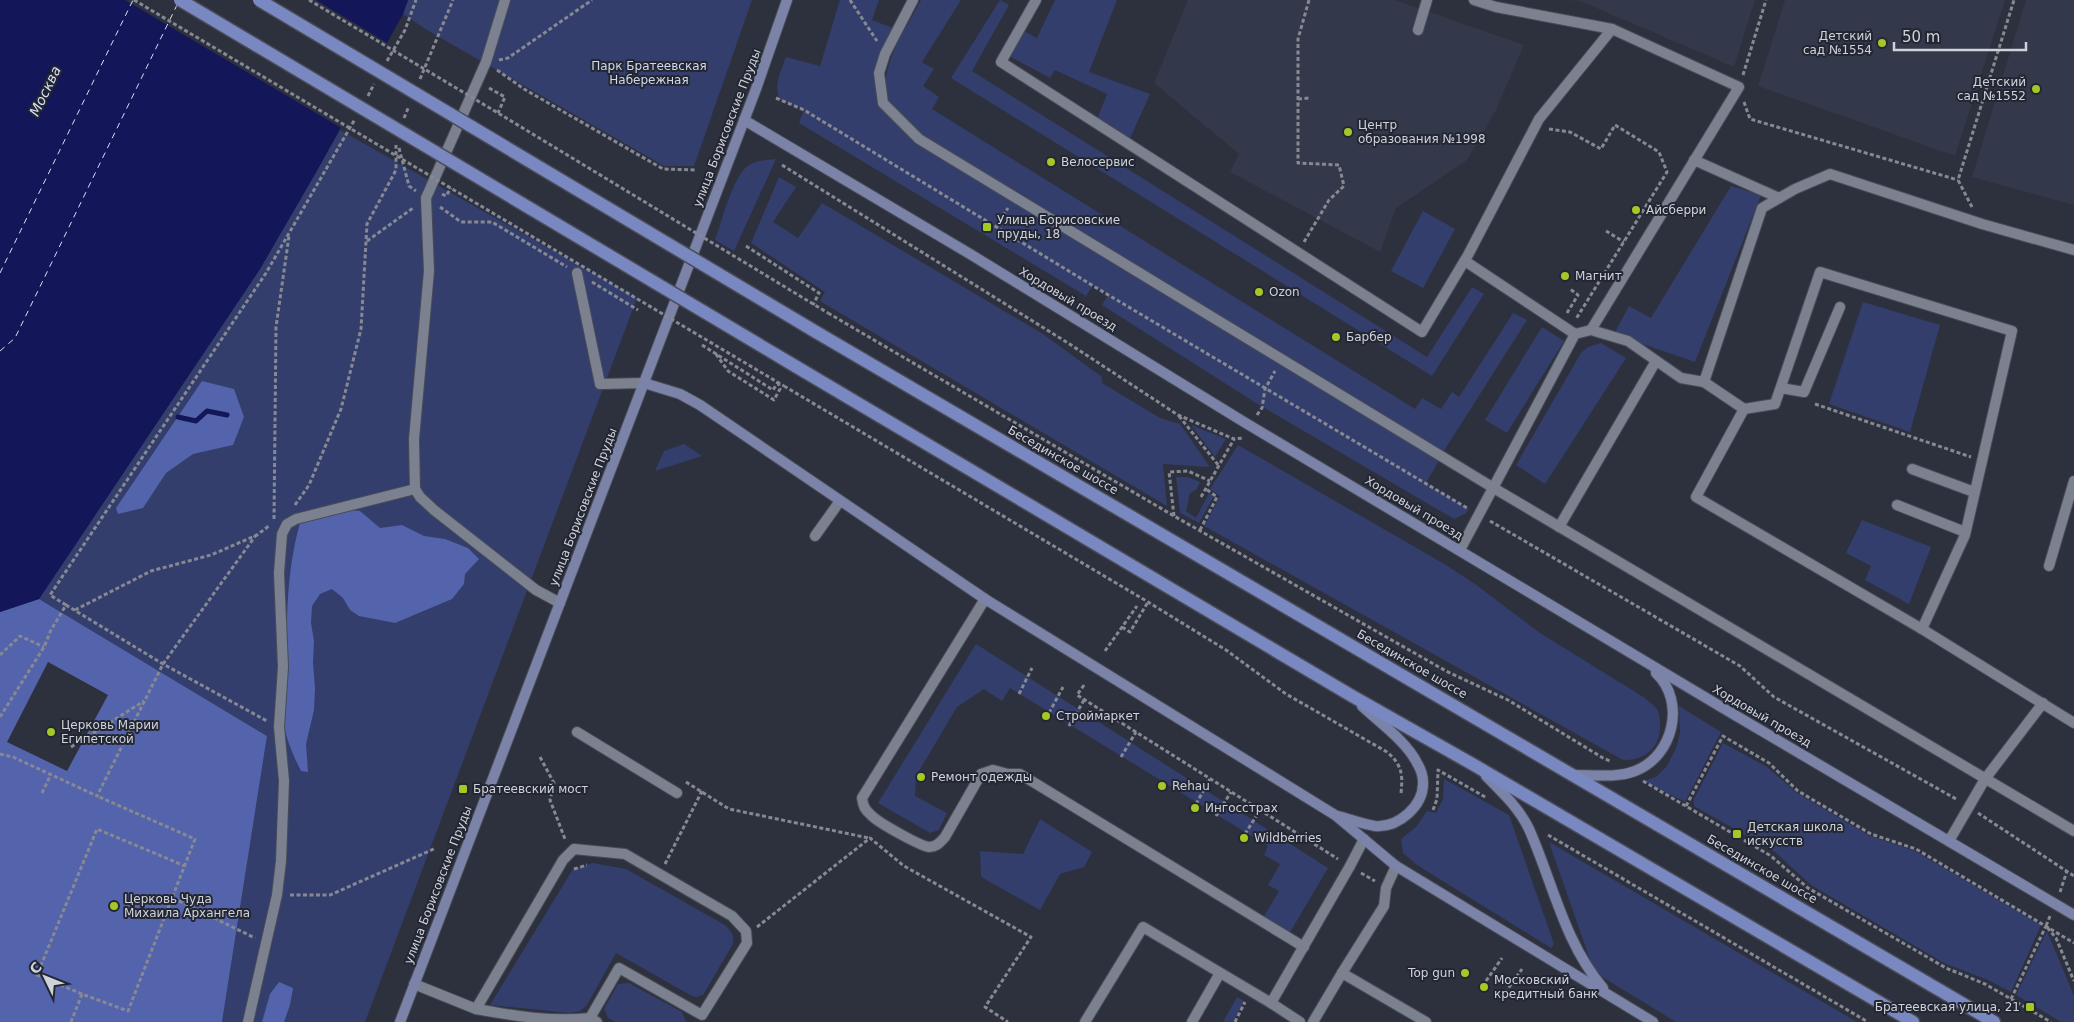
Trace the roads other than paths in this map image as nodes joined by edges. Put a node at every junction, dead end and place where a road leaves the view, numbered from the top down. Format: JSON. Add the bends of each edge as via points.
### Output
{"nodes":[{"id":1,"x":180,"y":0,"type":"edge"},
{"id":2,"x":259,"y":0,"type":"edge"},
{"id":3,"x":505,"y":0,"type":"edge"},
{"id":4,"x":787,"y":0,"type":"edge"},
{"id":5,"x":913,"y":0,"type":"edge"},
{"id":6,"x":1036,"y":0,"type":"edge"},
{"id":7,"x":1426,"y":0,"type":"edge"},
{"id":8,"x":1474,"y":0,"type":"edge"},
{"id":9,"x":1612,"y":29,"type":"junction"},
{"id":10,"x":1418,"y":30,"type":"dead end"},
{"id":11,"x":744,"y":120,"type":"junction"},
{"id":12,"x":1694,"y":160,"type":"junction"},
{"id":13,"x":1779,"y":198,"type":"junction"},
{"id":14,"x":2074,"y":250,"type":"edge"},
{"id":15,"x":1465,"y":261,"type":"junction"},
{"id":16,"x":577,"y":274,"type":"dead end"},
{"id":17,"x":1840,"y":308,"type":"dead end"},
{"id":18,"x":1591,"y":330,"type":"junction"},
{"id":19,"x":1575,"y":334,"type":"junction"},
{"id":20,"x":1656,"y":361,"type":"junction"},
{"id":21,"x":1704,"y":382,"type":"junction"},
{"id":22,"x":644,"y":383,"type":"junction"},
{"id":23,"x":1781,"y":388,"type":"junction"},
{"id":24,"x":1744,"y":409,"type":"junction"},
{"id":25,"x":1912,"y":469,"type":"dead end"},
{"id":26,"x":2074,"y":481,"type":"edge"},
{"id":27,"x":1492,"y":487,"type":"junction"},
{"id":28,"x":415,"y":489,"type":"junction"},
{"id":29,"x":1974,"y":492,"type":"junction"},
{"id":30,"x":840,"y":501,"type":"junction"},
{"id":31,"x":1897,"y":505,"type":"dead end"},
{"id":32,"x":1559,"y":527,"type":"junction"},
{"id":33,"x":1965,"y":532,"type":"junction"},
{"id":34,"x":815,"y":536,"type":"dead end"},
{"id":35,"x":1460,"y":550,"type":"junction"},
{"id":36,"x":2049,"y":566,"type":"dead end"},
{"id":37,"x":985,"y":599,"type":"junction"},
{"id":38,"x":560,"y":603,"type":"junction"},
{"id":39,"x":1922,"y":629,"type":"junction"},
{"id":40,"x":1640,"y":658,"type":"junction"},
{"id":41,"x":1352,"y":696,"type":"junction"},
{"id":42,"x":2042,"y":704,"type":"junction"},
{"id":43,"x":2074,"y":723,"type":"edge"},
{"id":44,"x":577,"y":732,"type":"dead end"},
{"id":45,"x":1474,"y":765,"type":"junction"},
{"id":46,"x":1574,"y":775,"type":"junction"},
{"id":47,"x":1985,"y":779,"type":"junction"},
{"id":48,"x":677,"y":792,"type":"dead end"},
{"id":49,"x":1335,"y":816,"type":"junction"},
{"id":50,"x":2074,"y":831,"type":"edge"},
{"id":51,"x":1364,"y":839,"type":"junction"},
{"id":52,"x":1949,"y":842,"type":"junction"},
{"id":53,"x":1396,"y":866,"type":"junction"},
{"id":54,"x":2074,"y":915,"type":"edge"},
{"id":55,"x":1304,"y":946,"type":"junction"},
{"id":56,"x":1220,"y":973,"type":"junction"},
{"id":57,"x":1342,"y":973,"type":"junction"},
{"id":58,"x":414,"y":984,"type":"junction"},
{"id":59,"x":1608,"y":995,"type":"junction"},
{"id":60,"x":1271,"y":1003,"type":"junction"},
{"id":61,"x":476,"y":1009,"type":"junction"},
{"id":62,"x":700,"y":1018,"type":"edge"},
{"id":63,"x":594,"y":1020,"type":"edge"},
{"id":64,"x":248,"y":1022,"type":"edge"},
{"id":65,"x":400,"y":1022,"type":"edge"},
{"id":66,"x":546,"y":1022,"type":"edge"},
{"id":67,"x":1085,"y":1022,"type":"edge"},
{"id":68,"x":1192,"y":1022,"type":"edge"},
{"id":69,"x":1300,"y":1022,"type":"edge"},
{"id":70,"x":1313,"y":1022,"type":"edge"},
{"id":71,"x":1426,"y":1022,"type":"edge"},
{"id":72,"x":1653,"y":1022,"type":"edge"},
{"id":73,"x":1913,"y":1022,"type":"edge"},
{"id":74,"x":1994,"y":1022,"type":"edge"}],
"edges":[{"from":1,"to":41,"type":"main road","bridge":true},
{"from":2,"to":46,"type":"main road","name":"Бесединское шоссе","bridge":true,"via":[[816,332]]},
{"from":3,"to":28,"type":"street","via":[[486,62],[426,198],[429,271],[414,439]]},
{"from":4,"to":11,"type":"main road","name":"улица Борисовские Пруды"},
{"from":5,"to":27,"type":"street","via":[[885,54],[879,73],[883,103],[919,139]]},
{"from":6,"to":15,"type":"street","via":[[1001,62],[1422,332]]},
{"from":7,"to":10,"type":"street"},
{"from":8,"to":9,"type":"street","via":[[1496,8]]},
{"from":9,"to":12,"type":"street","via":[[1740,87]]},
{"from":9,"to":15,"type":"street","via":[[1539,119]]},
{"from":11,"to":22,"type":"main road","name":"улица Борисовские Пруды"},
{"from":11,"to":35,"type":"main road","name":"Хордовый проезд"},
{"from":12,"to":13,"type":"street"},
{"from":12,"to":18,"type":"street"},
{"from":13,"to":14,"type":"street","via":[[1830,174],[1982,224]]},
{"from":13,"to":21,"type":"street","via":[[1762,208]]},
{"from":15,"to":19,"type":"street"},
{"from":16,"to":22,"type":"street","via":[[600,384]]},
{"from":17,"to":23,"type":"street","via":[[1804,392]]},
{"from":18,"to":19,"type":"street"},
{"from":18,"to":20,"type":"street","via":[[1628,341]]},
{"from":19,"to":27,"type":"street"},
{"from":20,"to":21,"type":"street","via":[[1681,378]]},
{"from":20,"to":32,"type":"street"},
{"from":21,"to":24,"type":"street"},
{"from":22,"to":30,"type":"main road","via":[[680,394],[700,405]]},
{"from":22,"to":38,"type":"main road","name":"улица Борисовские Пруды"},
{"from":23,"to":24,"type":"street","via":[[1775,404]]},
{"from":23,"to":29,"type":"street","via":[[1820,272],[2012,331]]},
{"from":24,"to":39,"type":"street","via":[[1696,497]]},
{"from":25,"to":29,"type":"street"},
{"from":26,"to":36,"type":"street"},
{"from":27,"to":32,"type":"street"},
{"from":27,"to":35,"type":"street"},
{"from":28,"to":38,"type":"street","via":[[434,510],[536,590]]},
{"from":28,"to":64,"type":"street","via":[[296,519],[287,524],[282,534],[279,573],[283,667],[279,728],[284,781],[281,861],[277,895]]},
{"from":29,"to":33,"type":"street"},
{"from":30,"to":34,"type":"street"},
{"from":30,"to":37,"type":"main road"},
{"from":31,"to":33,"type":"street"},
{"from":32,"to":47,"type":"street"},
{"from":33,"to":39,"type":"street"},
{"from":35,"to":40,"type":"main road","name":"Хордовый проезд"},
{"from":37,"to":49,"type":"main road"},
{"from":37,"to":55,"type":"street","via":[[862,798],[863,807],[872,817],[920,844],[938,845],[981,774],[993,770],[1020,774]]},
{"from":38,"to":58,"type":"main road","name":"улица Борисовские Пруды"},
{"from":39,"to":42,"type":"street"},
{"from":40,"to":46,"type":"main road","via":[[1664,680],[1671,696],[1674,710],[1663,748],[1652,762],[1634,771],[1606,776]]},
{"from":40,"to":52,"type":"main road","name":"Хордовый проезд"},
{"from":41,"to":45,"type":"main road"},
{"from":41,"to":49,"type":"main road","via":[[1409,750],[1418,764],[1423,782],[1418,800],[1409,813],[1393,823],[1376,826]]},
{"from":42,"to":43,"type":"street"},
{"from":42,"to":47,"type":"street"},
{"from":44,"to":48,"type":"street"},
{"from":45,"to":59,"type":"main road","via":[[1510,800],[1528,828],[1563,923],[1590,973]]},
{"from":45,"to":73,"type":"main road"},
{"from":46,"to":74,"type":"main road","name":"Бесединское шоссе"},
{"from":47,"to":50,"type":"street"},
{"from":47,"to":52,"type":"street"},
{"from":49,"to":51,"type":"main road"},
{"from":51,"to":53,"type":"main road"},
{"from":51,"to":55,"type":"street"},
{"from":52,"to":54,"type":"main road","name":"Хордовый проезд"},
{"from":53,"to":57,"type":"street","via":[[1386,888],[1384,906]]},
{"from":53,"to":59,"type":"main road"},
{"from":55,"to":60,"type":"street"},
{"from":56,"to":60,"type":"street"},
{"from":56,"to":67,"type":"street","via":[[1143,927]]},
{"from":56,"to":68,"type":"street"},
{"from":57,"to":70,"type":"street"},
{"from":57,"to":71,"type":"street"},
{"from":58,"to":61,"type":"street"},
{"from":58,"to":65,"type":"main road","name":"улица Борисовские Пруды"},
{"from":59,"to":72,"type":"main road"},
{"from":60,"to":69,"type":"street"},
{"from":61,"to":62,"type":"street","via":[[564,860],[574,849],[626,854],[732,916],[746,931],[747,943]]},
{"from":61,"to":66,"type":"street"},
{"from":62,"to":63,"type":"street","via":[[619,968]]},
{"from":63,"to":66,"type":"street"}]}
